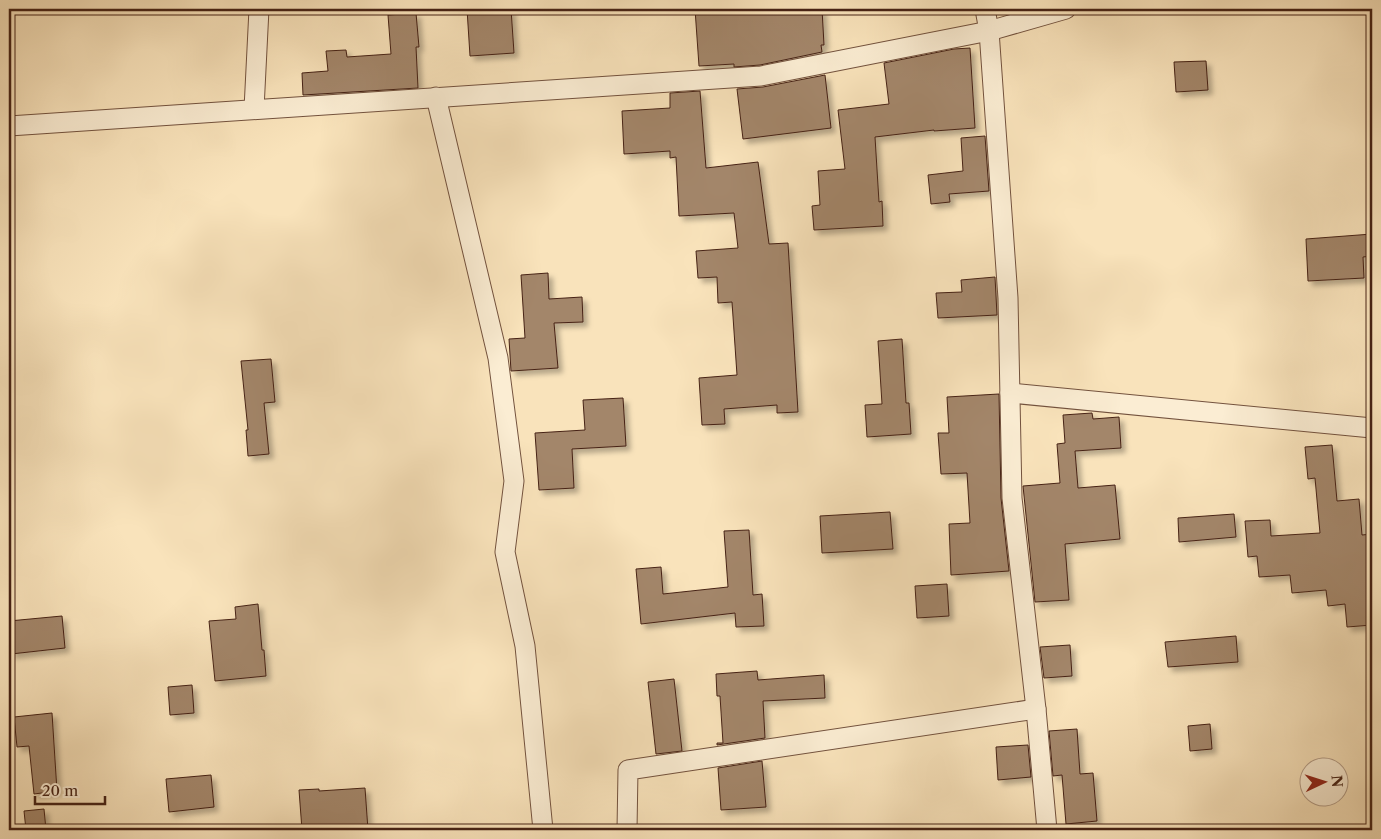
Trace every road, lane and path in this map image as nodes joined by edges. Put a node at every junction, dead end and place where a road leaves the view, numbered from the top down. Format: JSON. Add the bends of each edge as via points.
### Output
{"nodes":[{"id":1,"x":259,"y":9,"type":"edge"},
{"id":2,"x":985,"y":9,"type":"edge"},
{"id":3,"x":1066,"y":9,"type":"edge"},
{"id":4,"x":989,"y":31,"type":"junction"},
{"id":5,"x":436,"y":97,"type":"junction"},
{"id":6,"x":254,"y":109,"type":"junction"},
{"id":7,"x":9,"y":126,"type":"edge"},
{"id":8,"x":1010,"y":393,"type":"junction"},
{"id":9,"x":1372,"y":428,"type":"edge"},
{"id":10,"x":1036,"y":709,"type":"junction"},
{"id":11,"x":543,"y":830,"type":"edge"},
{"id":12,"x":627,"y":830,"type":"edge"},
{"id":13,"x":1046,"y":830,"type":"edge"}],
"edges":[{"from":1,"to":6,"type":"street"},
{"from":2,"to":4,"type":"street"},
{"from":3,"to":4,"type":"street"},
{"from":4,"to":5,"type":"street","via":[[760,76]]},
{"from":4,"to":8,"type":"street","via":[[1008,298]]},
{"from":5,"to":6,"type":"street"},
{"from":5,"to":11,"type":"street","via":[[498,358],[514,481],[506,552],[525,646]]},
{"from":6,"to":7,"type":"street"},
{"from":8,"to":9,"type":"street"},
{"from":8,"to":10,"type":"street","via":[[1012,498]]},
{"from":10,"to":12,"type":"street","via":[[628,770]]},
{"from":10,"to":13,"type":"street"}]}
